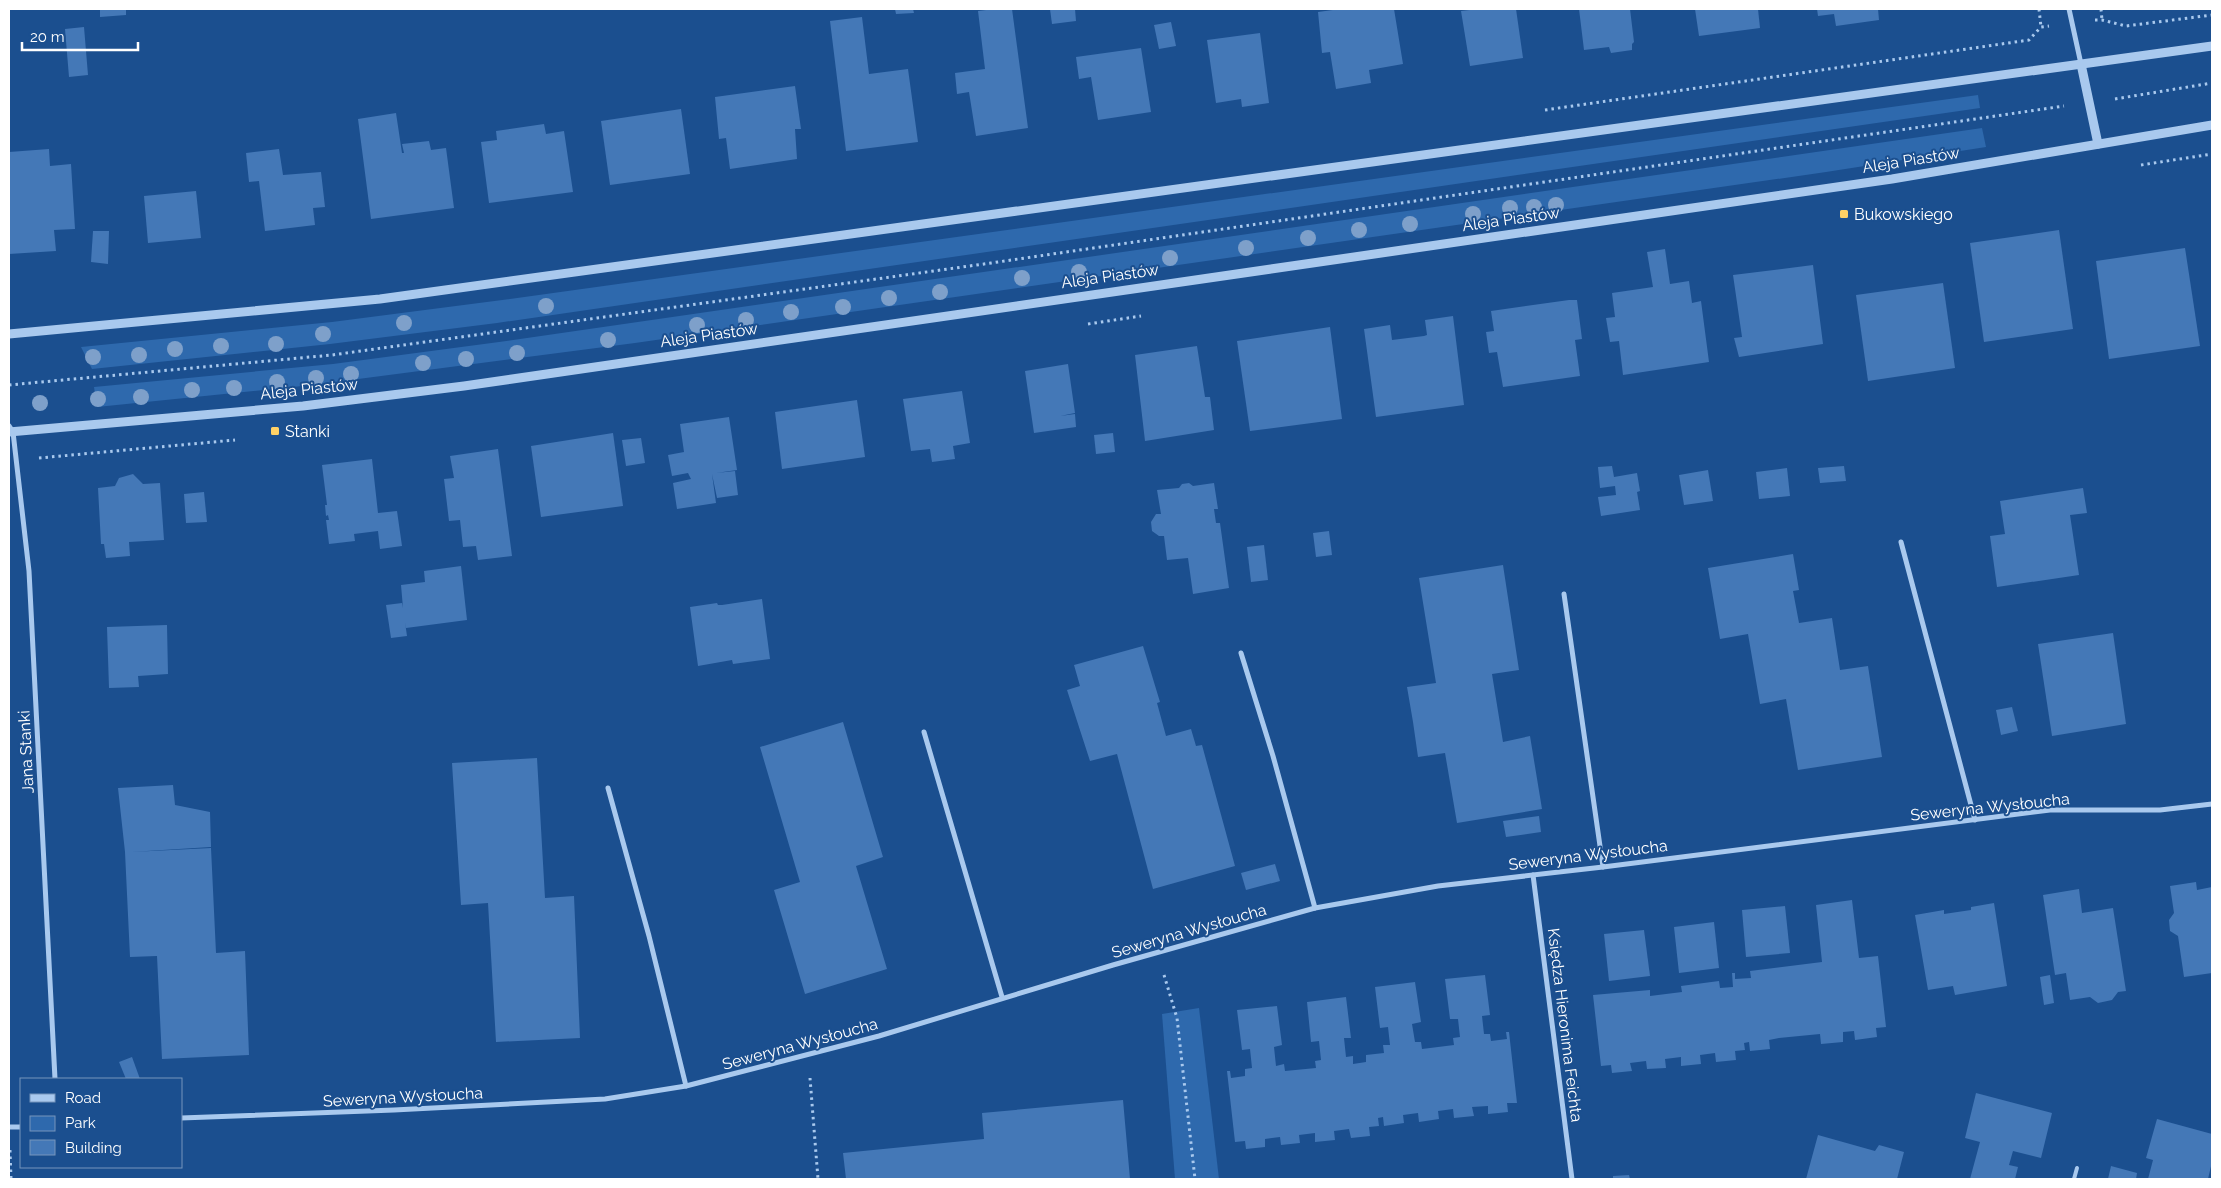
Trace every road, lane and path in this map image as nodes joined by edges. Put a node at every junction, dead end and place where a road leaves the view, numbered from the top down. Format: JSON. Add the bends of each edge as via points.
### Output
{"nodes":[{"id":1,"x":2039,"y":9,"type":"edge"},
{"id":2,"x":2069,"y":9,"type":"edge"},
{"id":3,"x":2100,"y":9,"type":"edge"},
{"id":4,"x":2212,"y":15,"type":"edge"},
{"id":5,"x":2102,"y":20,"type":"junction"},
{"id":6,"x":2090,"y":21,"type":"dead end"},
{"id":7,"x":2053,"y":26,"type":"dead end"},
{"id":8,"x":2041,"y":27,"type":"junction"},
{"id":9,"x":2212,"y":46,"type":"edge"},
{"id":10,"x":2081,"y":64,"type":"junction"},
{"id":11,"x":1536,"y":112,"type":"dead end"},
{"id":12,"x":1994,"y":116,"type":"dead end"},
{"id":13,"x":2212,"y":125,"type":"edge"},
{"id":14,"x":2098,"y":144,"type":"junction"},
{"id":15,"x":9,"y":334,"type":"edge"},
{"id":16,"x":9,"y":385,"type":"edge"},
{"id":17,"x":10,"y":430,"type":"edge"},
{"id":18,"x":1902,"y":542,"type":"dead end"},
{"id":19,"x":1564,"y":594,"type":"dead end"},
{"id":20,"x":1241,"y":653,"type":"dead end"},
{"id":21,"x":924,"y":732,"type":"dead end"},
{"id":22,"x":608,"y":788,"type":"dead end"},
{"id":23,"x":2212,"y":804,"type":"edge"},
{"id":24,"x":1976,"y":820,"type":"junction"},
{"id":25,"x":1603,"y":867,"type":"junction"},
{"id":26,"x":1532,"y":875,"type":"junction"},
{"id":27,"x":1315,"y":908,"type":"junction"},
{"id":28,"x":1158,"y":953,"type":"junction"},
{"id":29,"x":1002,"y":997,"type":"junction"},
{"id":30,"x":808,"y":1054,"type":"junction"},
{"id":31,"x":55,"y":1078,"type":"edge"},
{"id":32,"x":686,"y":1086,"type":"junction"},
{"id":33,"x":182,"y":1118,"type":"edge"},
{"id":34,"x":9,"y":1127,"type":"edge"},
{"id":35,"x":2077,"y":1168,"type":"dead end"},
{"id":36,"x":11,"y":1179,"type":"edge"},
{"id":37,"x":818,"y":1179,"type":"edge"},
{"id":38,"x":1195,"y":1179,"type":"edge"},
{"id":39,"x":1572,"y":1179,"type":"edge"},
{"id":40,"x":2074,"y":1179,"type":"edge"}],
"edges":[{"from":1,"to":8,"type":"path"},
{"from":2,"to":10,"type":"street"},
{"from":3,"to":5,"type":"path"},
{"from":4,"to":5,"type":"path","via":[[2126,26]]},
{"from":5,"to":6,"type":"path"},
{"from":7,"to":8,"type":"path"},
{"from":8,"to":11,"type":"path","via":[[2029,40]]},
{"from":9,"to":10,"type":"street"},
{"from":10,"to":14,"type":"street"},
{"from":10,"to":15,"type":"street","via":[[380,300]]},
{"from":12,"to":16,"type":"path","via":[[991,263],[332,355]]},
{"from":13,"to":14,"type":"street","name":"Aleja Piastów"},
{"from":14,"to":17,"type":"street","name":"Aleja Piastów","via":[[1892,179],[464,386],[304,406]]},
{"from":17,"to":31,"type":"street","name":"Jana Stanki","via":[[29,572]]},
{"from":18,"to":24,"type":"street"},
{"from":19,"to":25,"type":"street"},
{"from":20,"to":27,"type":"street"},
{"from":21,"to":29,"type":"street"},
{"from":22,"to":32,"type":"street","via":[[650,936]]},
{"from":23,"to":24,"type":"street","name":"Seweryna Wysłoucha","via":[[2160,810],[2050,810]]},
{"from":24,"to":25,"type":"street","name":"Seweryna Wysłoucha"},
{"from":25,"to":26,"type":"street","name":"Seweryna Wysłoucha"},
{"from":26,"to":27,"type":"street","name":"Seweryna Wysłoucha","via":[[1438,886]]},
{"from":26,"to":39,"type":"street","name":"Księdza Hieronima Feichta"},
{"from":27,"to":28,"type":"street","name":"Seweryna Wysłoucha"},
{"from":28,"to":29,"type":"street","name":"Seweryna Wysłoucha"},
{"from":28,"to":38,"type":"path","via":[[1177,1018]]},
{"from":29,"to":30,"type":"street","name":"Seweryna Wysłoucha","via":[[879,1036]]},
{"from":30,"to":32,"type":"street","name":"Seweryna Wysłoucha"},
{"from":30,"to":37,"type":"path"},
{"from":32,"to":33,"type":"street","name":"Seweryna Wysłoucha","via":[[604,1099]]},
{"from":34,"to":36,"type":"path"},
{"from":35,"to":40,"type":"lane"}]}
